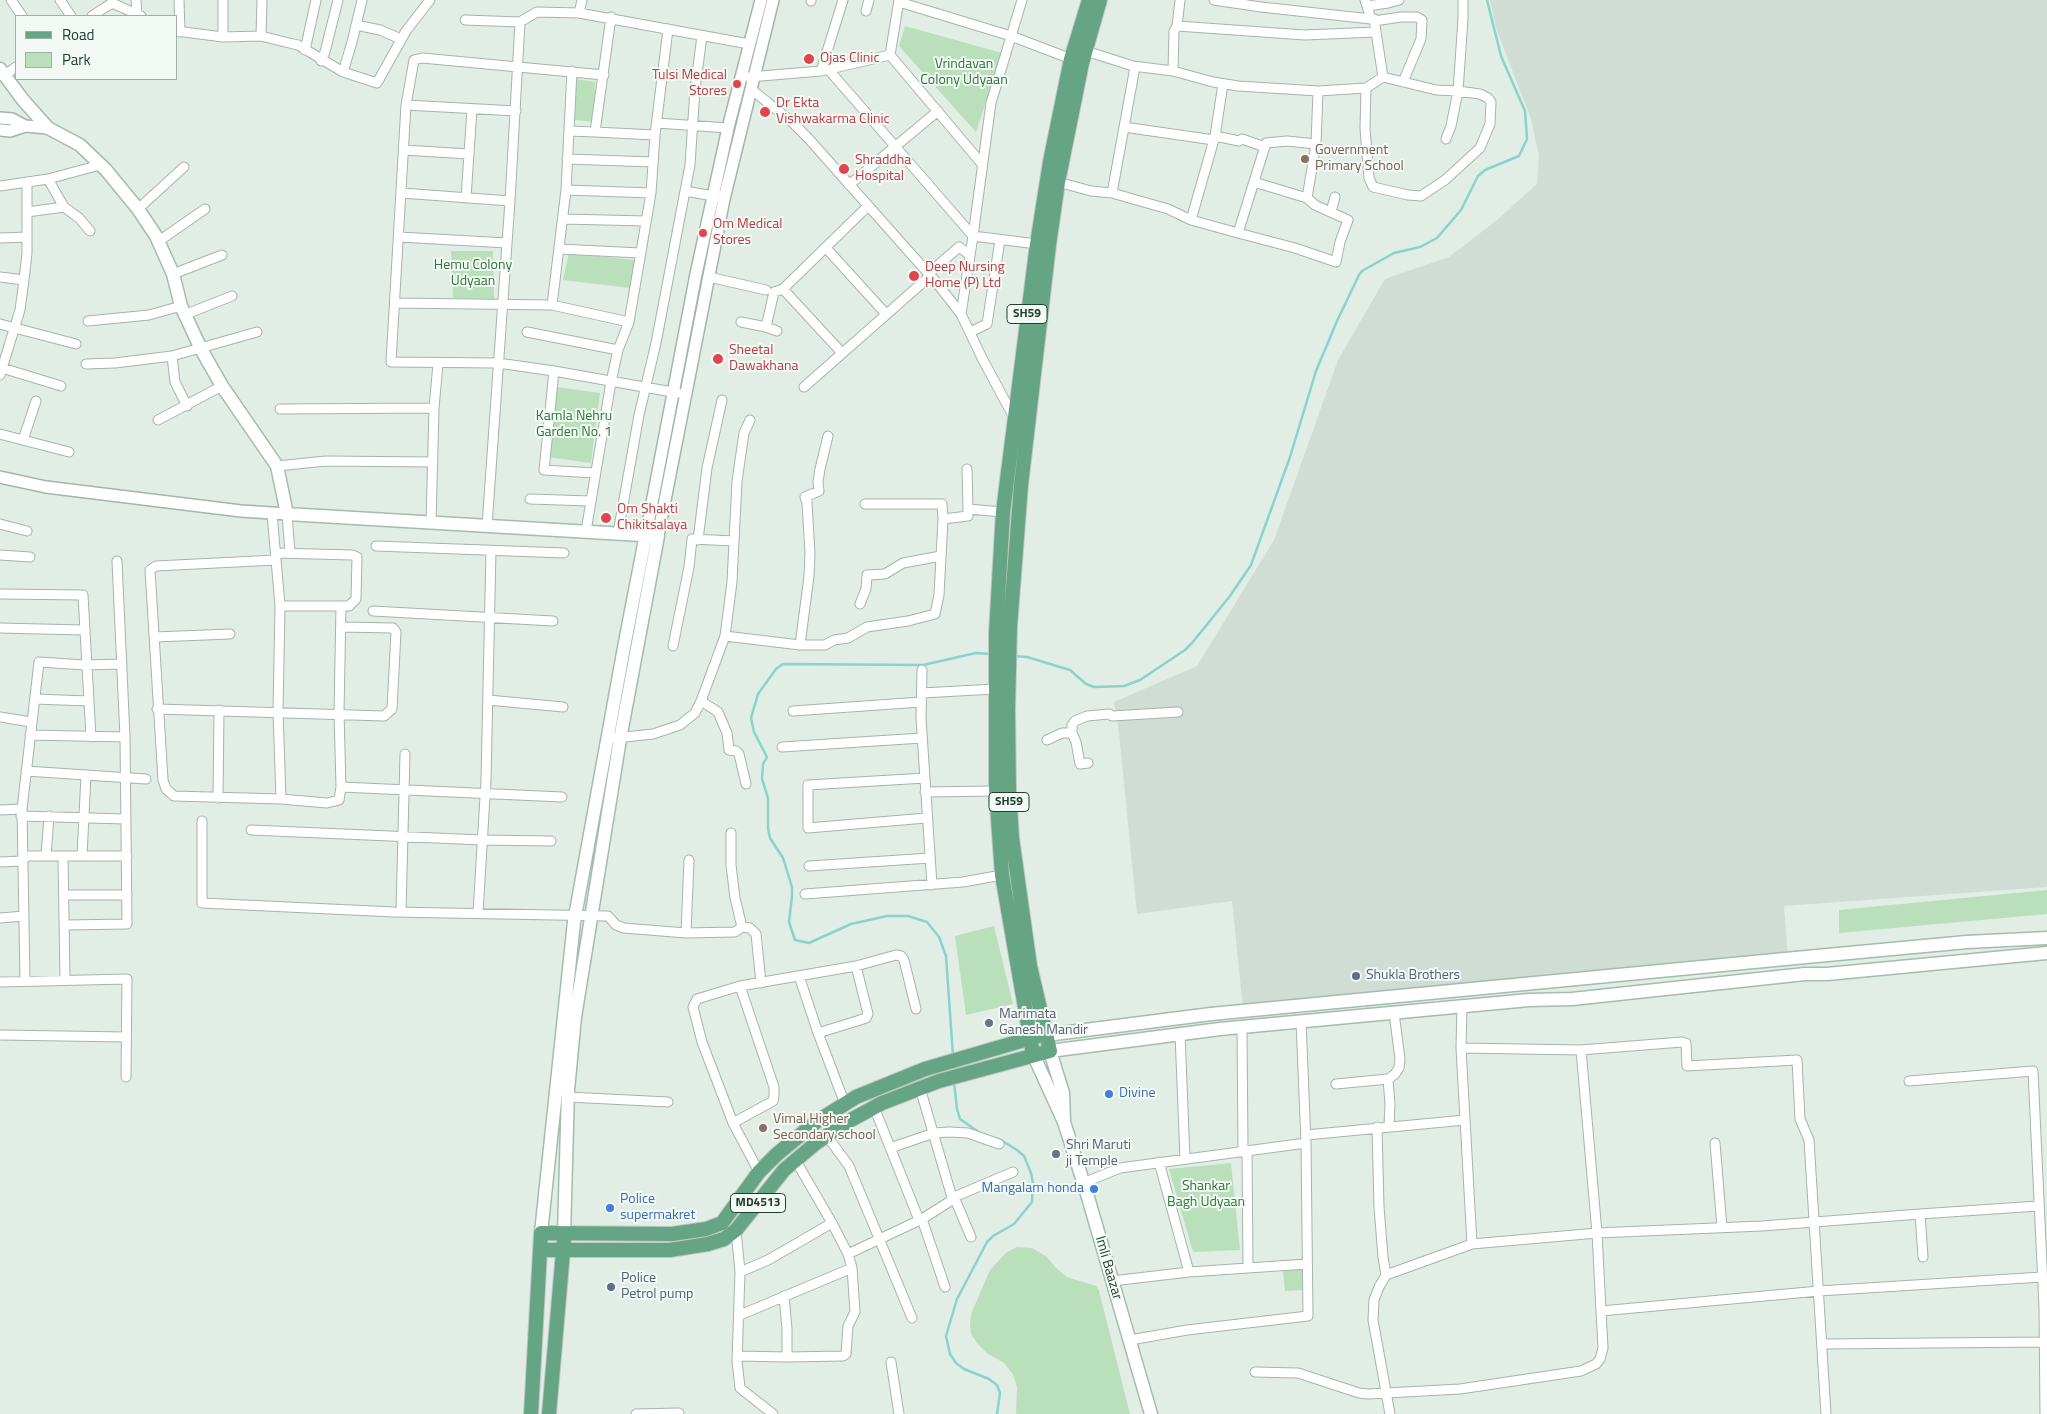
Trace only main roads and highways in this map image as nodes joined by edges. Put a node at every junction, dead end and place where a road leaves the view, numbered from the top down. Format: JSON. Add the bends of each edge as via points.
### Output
{"nodes":[{"id":1,"x":1089,"y":0,"type":"edge"},
{"id":2,"x":1100,"y":0,"type":"edge"},
{"id":3,"x":1080,"y":58,"type":"junction"},
{"id":4,"x":2,"y":73,"type":"edge"},
{"id":5,"x":1002,"y":666,"type":"junction"},
{"id":6,"x":614,"y":738,"type":"junction"},
{"id":7,"x":2047,"y":938,"type":"edge"},
{"id":8,"x":2047,"y":952,"type":"edge"},
{"id":9,"x":1046,"y":1034,"type":"junction"},
{"id":10,"x":1030,"y":1038,"type":"junction"},
{"id":11,"x":1050,"y":1051,"type":"junction"},
{"id":12,"x":1033,"y":1054,"type":"junction"},
{"id":13,"x":1064,"y":1122,"type":"junction"},
{"id":14,"x":541,"y":1233,"type":"junction"},
{"id":15,"x":564,"y":1234,"type":"junction"},
{"id":16,"x":540,"y":1250,"type":"junction"},
{"id":17,"x":563,"y":1250,"type":"junction"},
{"id":18,"x":531,"y":1414,"type":"edge"},
{"id":19,"x":549,"y":1414,"type":"edge"},
{"id":20,"x":1151,"y":1414,"type":"edge"}],
"edges":[{"from":1,"to":3,"type":"main road","number":"SH59"},
{"from":2,"to":3,"type":"main road","number":"SH59"},
{"from":3,"to":5,"type":"main road","number":"SH59","via":[[1049,245],[1026,440],[1010,627]]},
{"from":3,"to":5,"type":"main road","number":"SH59","via":[[1050,162],[1037,244],[1004,512],[996,633]]},
{"from":4,"to":6,"type":"main road","via":[[48,128],[80,145],[100,165],[138,209],[159,241],[173,274],[183,311],[201,349],[276,466],[287,514],[652,535]]},
{"from":5,"to":9,"type":"main road","number":"SH59","via":[[1012,838],[1030,966]]},
{"from":5,"to":10,"type":"main road","number":"SH59","via":[[996,690],[996,791],[1002,875]]},
{"from":6,"to":14,"type":"main road","via":[[576,914]]},
{"from":6,"to":15,"type":"main road","via":[[575,1017],[568,1097]]},
{"from":7,"to":9,"type":"main road","via":[[1967,942],[1220,1013]]},
{"from":8,"to":11,"type":"main road","via":[[1572,999],[1301,1021]]},
{"from":9,"to":10,"type":"main road"},
{"from":9,"to":11,"type":"main road","number":"SH59"},
{"from":10,"to":12,"type":"main road","number":"SH59"},
{"from":10,"to":15,"type":"main road","number":"MD4513","via":[[925,1069],[856,1097],[816,1122],[776,1155],[759,1172],[722,1223],[672,1234]]},
{"from":11,"to":12,"type":"main road"},
{"from":11,"to":13,"type":"main road","via":[[1063,1093]]},
{"from":12,"to":13,"type":"main road"},
{"from":12,"to":17,"type":"main road","number":"MD4513","via":[[950,1077],[874,1107],[826,1136],[784,1170],[736,1230],[724,1239],[670,1250]]},
{"from":13,"to":20,"type":"main road","name":"Imli Baazar"},
{"from":14,"to":15,"type":"main road","number":"MD4513"},
{"from":14,"to":16,"type":"main road"},
{"from":15,"to":17,"type":"main road"},
{"from":16,"to":17,"type":"main road","number":"MD4513"},
{"from":16,"to":18,"type":"main road"},
{"from":17,"to":19,"type":"main road"}]}
